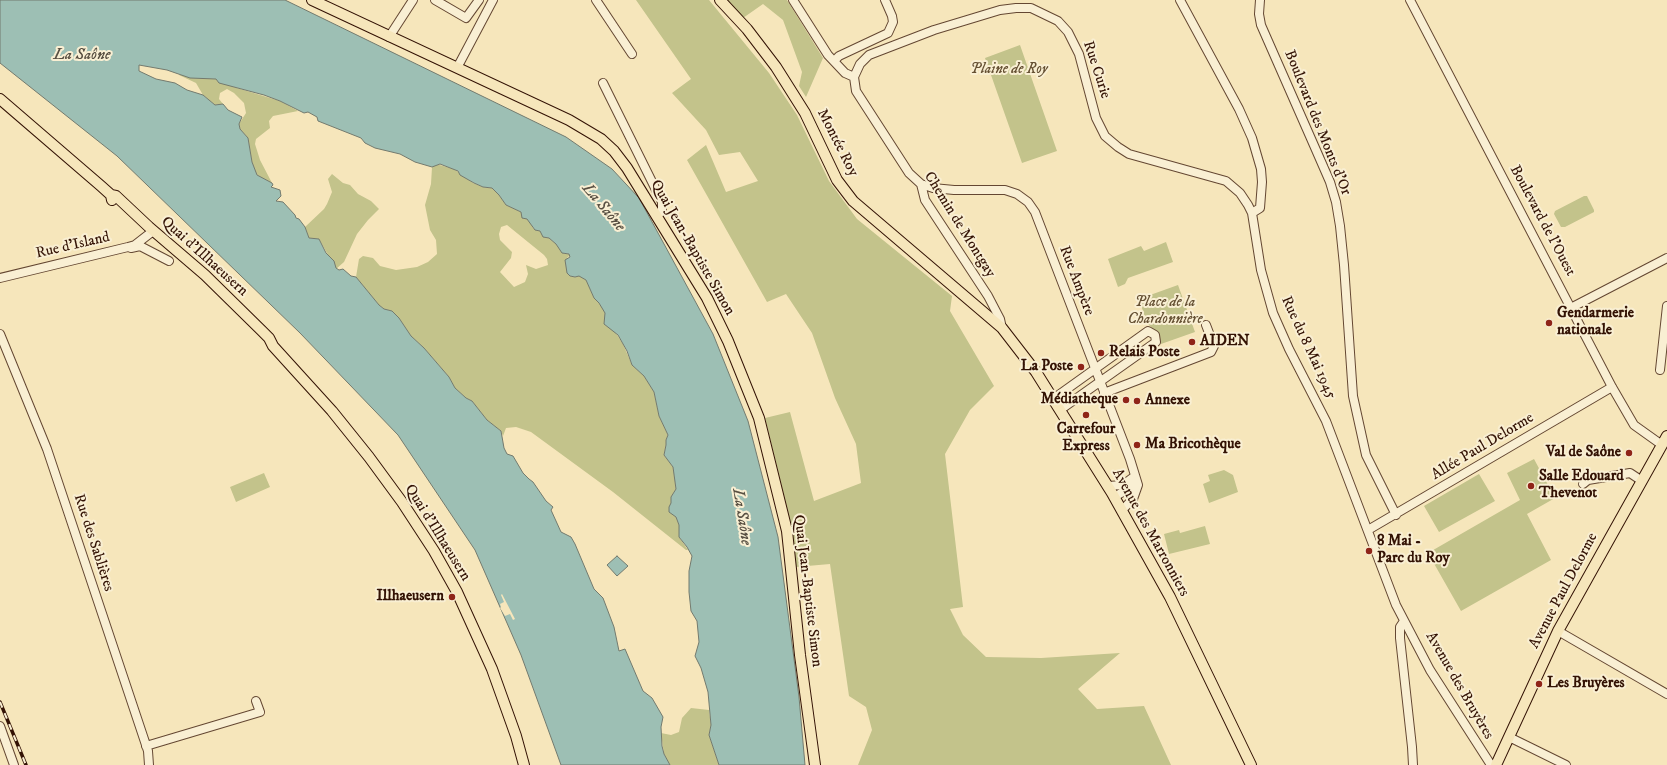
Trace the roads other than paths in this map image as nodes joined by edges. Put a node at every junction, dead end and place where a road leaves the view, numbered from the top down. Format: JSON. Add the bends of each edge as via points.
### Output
{"nodes":[{"id":1,"x":312,"y":0,"type":"edge"},
{"id":2,"x":413,"y":0,"type":"edge"},
{"id":3,"x":435,"y":0,"type":"edge"},
{"id":4,"x":479,"y":0,"type":"edge"},
{"id":5,"x":492,"y":0,"type":"edge"},
{"id":6,"x":596,"y":0,"type":"edge"},
{"id":7,"x":720,"y":0,"type":"edge"},
{"id":8,"x":793,"y":0,"type":"edge"},
{"id":9,"x":885,"y":0,"type":"edge"},
{"id":10,"x":1180,"y":0,"type":"edge"},
{"id":11,"x":1260,"y":0,"type":"edge"},
{"id":12,"x":1410,"y":0,"type":"edge"},
{"id":13,"x":389,"y":37,"type":"junction"},
{"id":14,"x":632,"y":54,"type":"dead end"},
{"id":15,"x":834,"y":61,"type":"junction"},
{"id":16,"x":457,"y":68,"type":"junction"},
{"id":17,"x":854,"y":77,"type":"junction"},
{"id":18,"x":603,"y":83,"type":"dead end"},
{"id":19,"x":0,"y":99,"type":"edge"},
{"id":20,"x":921,"y":184,"type":"junction"},
{"id":21,"x":1252,"y":213,"type":"junction"},
{"id":22,"x":657,"y":216,"type":"junction"},
{"id":23,"x":151,"y":232,"type":"junction"},
{"id":24,"x":128,"y":248,"type":"junction"},
{"id":25,"x":1667,"y":258,"type":"edge"},
{"id":26,"x":169,"y":260,"type":"dead end"},
{"id":27,"x":0,"y":278,"type":"edge"},
{"id":28,"x":1667,"y":306,"type":"edge"},
{"id":29,"x":1572,"y":308,"type":"junction"},
{"id":30,"x":1561,"y":313,"type":"dead end"},
{"id":31,"x":1206,"y":325,"type":"dead end"},
{"id":32,"x":1002,"y":328,"type":"junction"},
{"id":33,"x":0,"y":334,"type":"edge"},
{"id":34,"x":1095,"y":368,"type":"junction"},
{"id":35,"x":1660,"y":370,"type":"dead end"},
{"id":36,"x":1100,"y":382,"type":"junction"},
{"id":37,"x":1612,"y":387,"type":"junction"},
{"id":38,"x":1104,"y":393,"type":"junction"},
{"id":39,"x":1053,"y":399,"type":"junction"},
{"id":40,"x":1060,"y":410,"type":"junction"},
{"id":41,"x":1664,"y":441,"type":"edge"},
{"id":42,"x":1135,"y":475,"type":"junction"},
{"id":43,"x":1642,"y":480,"type":"junction"},
{"id":44,"x":1584,"y":484,"type":"dead end"},
{"id":45,"x":1108,"y":486,"type":"junction"},
{"id":46,"x":1114,"y":498,"type":"junction"},
{"id":47,"x":1122,"y":510,"type":"junction"},
{"id":48,"x":1396,"y":515,"type":"junction"},
{"id":49,"x":1368,"y":530,"type":"junction"},
{"id":50,"x":1404,"y":621,"type":"junction"},
{"id":51,"x":1558,"y":631,"type":"junction"},
{"id":52,"x":1667,"y":694,"type":"edge"},
{"id":53,"x":256,"y":701,"type":"dead end"},
{"id":54,"x":0,"y":726,"type":"edge"},
{"id":55,"x":1509,"y":736,"type":"junction"},
{"id":56,"x":146,"y":746,"type":"junction"},
{"id":57,"x":14,"y":765,"type":"edge"},
{"id":58,"x":149,"y":765,"type":"edge"},
{"id":59,"x":524,"y":765,"type":"edge"},
{"id":60,"x":815,"y":765,"type":"edge"},
{"id":61,"x":1251,"y":765,"type":"edge"},
{"id":62,"x":1413,"y":765,"type":"edge"},
{"id":63,"x":1491,"y":765,"type":"edge"},
{"id":64,"x":1496,"y":765,"type":"edge"},
{"id":65,"x":1566,"y":765,"type":"edge"}],
"edges":[{"from":1,"to":13,"type":"main road","name":"Quai Jean-Baptiste Simon"},
{"from":2,"to":13,"type":"street"},
{"from":3,"to":4,"type":"street","via":[[466,18]]},
{"from":5,"to":16,"type":"street"},
{"from":6,"to":14,"type":"street"},
{"from":7,"to":32,"type":"main road","name":"Montée Roy","via":[[747,29],[776,67],[805,113],[837,180],[853,201]]},
{"from":8,"to":15,"type":"street"},
{"from":9,"to":15,"type":"street","via":[[893,22],[888,33],[839,56]]},
{"from":10,"to":21,"type":"street","via":[[1252,138],[1262,182],[1260,208]]},
{"from":11,"to":48,"type":"street","name":"Boulevard des Monts d'Or","via":[[1261,25],[1336,202],[1344,265],[1353,396],[1366,455]]},
{"from":12,"to":29,"type":"street","name":"Boulevard de l'Ouest"},
{"from":13,"to":16,"type":"main road","name":"Quai Jean-Baptiste Simon"},
{"from":15,"to":17,"type":"street","via":[[845,73]]},
{"from":16,"to":22,"type":"main road","name":"Quai Jean-Baptiste Simon","via":[[569,120],[601,139],[627,168]]},
{"from":17,"to":20,"type":"street","name":"Chemin de Montgay","via":[[856,91],[909,173]]},
{"from":17,"to":21,"type":"street","name":"Rue Curie","via":[[860,64],[869,55],[934,30],[1000,10],[1031,8],[1058,21],[1068,32],[1079,54],[1096,118],[1105,136],[1129,154],[1226,181],[1240,193]]},
{"from":18,"to":22,"type":"street","via":[[662,202],[662,211]]},
{"from":19,"to":23,"type":"main road","name":"Quai d'Illhaeusern"},
{"from":20,"to":32,"type":"street","name":"Chemin de Montgay","via":[[925,200],[988,296]]},
{"from":20,"to":34,"type":"street","name":"Rue Ampère","via":[[954,190],[1005,190],[1017,194],[1028,202],[1039,222]]},
{"from":21,"to":49,"type":"street","name":"Rue du 8 Mai 1945","via":[[1261,270],[1273,313],[1326,421]]},
{"from":22,"to":60,"type":"main road","name":"Quai Jean-Baptiste Simon","via":[[707,298],[728,341],[759,418],[786,531]]},
{"from":23,"to":24,"type":"street","name":"Rue d'Island"},
{"from":23,"to":59,"type":"main road","name":"Quai d'Illhaeusern","via":[[228,297],[269,338],[273,346],[332,411],[402,502],[457,592],[489,662]]},
{"from":24,"to":26,"type":"street","via":[[140,246]]},
{"from":24,"to":27,"type":"street","name":"Rue d'Island"},
{"from":25,"to":29,"type":"street"},
{"from":28,"to":35,"type":"street"},
{"from":29,"to":30,"type":"street"},
{"from":29,"to":37,"type":"street","name":"Boulevard de l'Ouest"},
{"from":31,"to":38,"type":"street","via":[[1214,346],[1211,352]]},
{"from":32,"to":39,"type":"main road","name":"Avenue des Marronniers"},
{"from":33,"to":56,"type":"street","name":"Rue des Sablières","via":[[47,449]]},
{"from":34,"to":36,"type":"street","name":"Rue Ampère"},
{"from":34,"to":36,"type":"street","via":[[1148,331],[1154,335],[1156,342]]},
{"from":34,"to":39,"type":"street"},
{"from":36,"to":38,"type":"street","name":"Rue Ampère"},
{"from":36,"to":40,"type":"street"},
{"from":37,"to":41,"type":"street","name":"Boulevard de l'Ouest","via":[[1634,425]]},
{"from":37,"to":48,"type":"street","name":"Allée Paul Delorme"},
{"from":38,"to":42,"type":"street","name":"Rue Ampère"},
{"from":39,"to":40,"type":"main road","name":"Avenue des Marronniers"},
{"from":40,"to":45,"type":"main road","name":"Avenue des Marronniers"},
{"from":41,"to":43,"type":"main road","name":"Avenue Paul Delorme"},
{"from":42,"to":45,"type":"street","via":[[1123,485]]},
{"from":42,"to":46,"type":"street","via":[[1130,488]]},
{"from":42,"to":47,"type":"street","name":"Rue Ampère","via":[[1137,491]]},
{"from":43,"to":44,"type":"street","via":[[1630,473],[1588,480]]},
{"from":43,"to":51,"type":"main road","name":"Avenue Paul Delorme"},
{"from":45,"to":46,"type":"main road","name":"Avenue des Marronniers"},
{"from":46,"to":47,"type":"main road","name":"Avenue des Marronniers"},
{"from":47,"to":61,"type":"main road","name":"Avenue des Marronniers","via":[[1170,597]]},
{"from":48,"to":49,"type":"street","name":"Allée Paul Delorme"},
{"from":49,"to":50,"type":"street","name":"Rue du 8 Mai 1945"},
{"from":50,"to":62,"type":"street","via":[[1400,627],[1400,638]]},
{"from":50,"to":63,"type":"street","name":"Avenue des Bruyères","via":[[1430,670]]},
{"from":51,"to":52,"type":"street"},
{"from":51,"to":55,"type":"main road","name":"Avenue Paul Delorme"},
{"from":53,"to":56,"type":"street","via":[[260,712]]},
{"from":54,"to":57,"type":"street"},
{"from":55,"to":64,"type":"main road","name":"Avenue Paul Delorme"},
{"from":55,"to":65,"type":"street"},
{"from":56,"to":58,"type":"street","name":"Rue des Sablières"}]}
